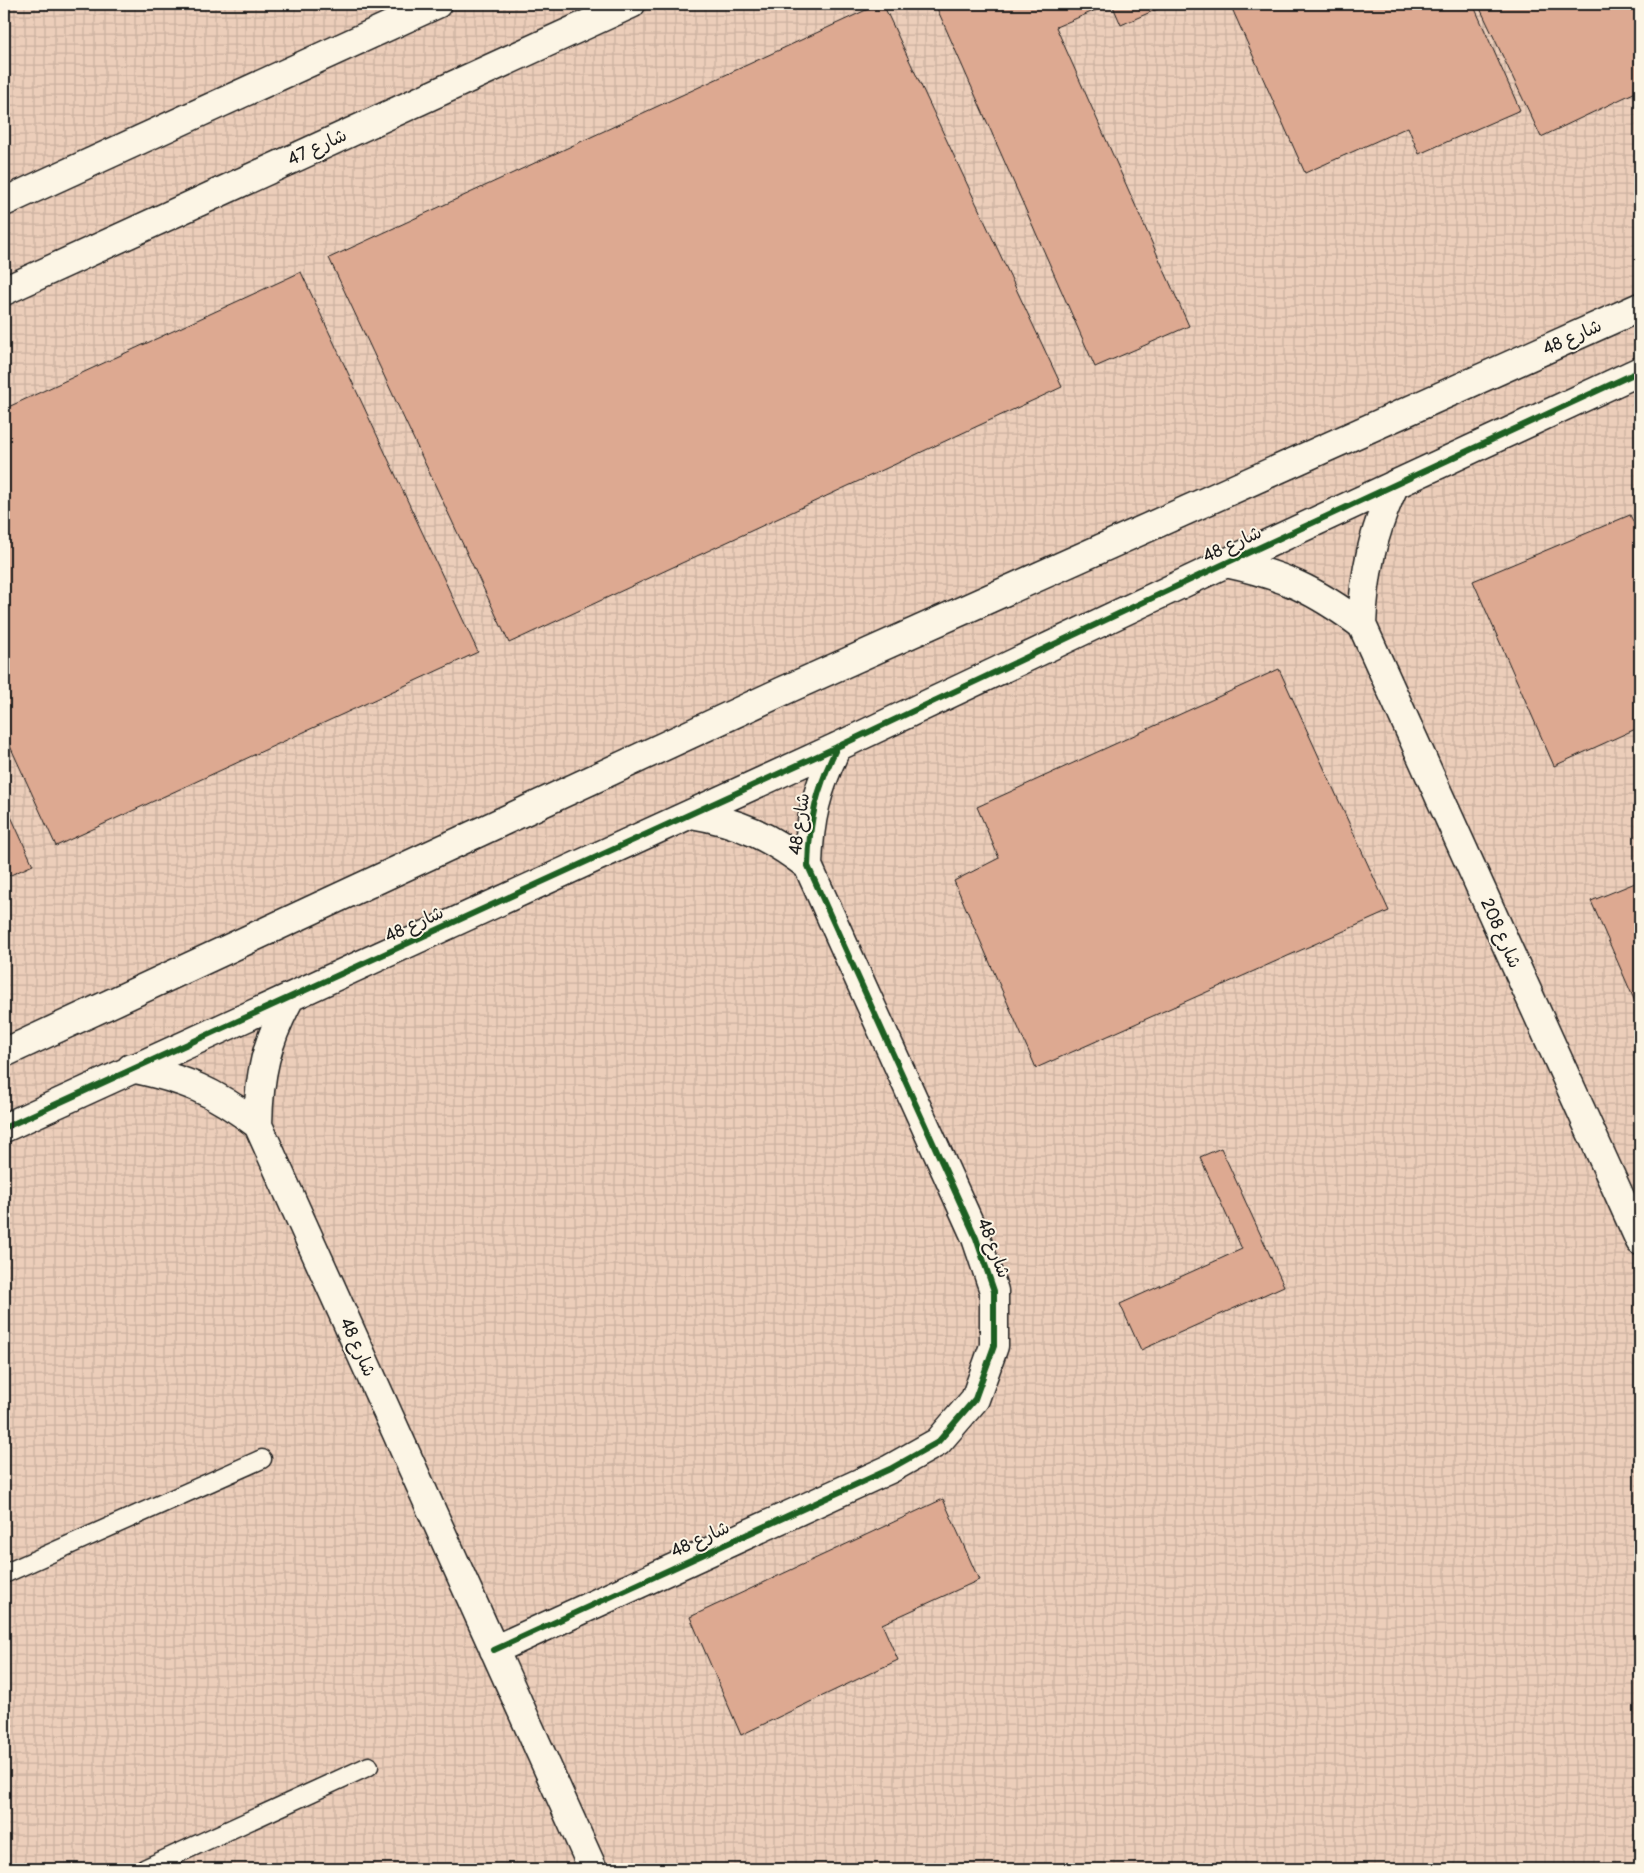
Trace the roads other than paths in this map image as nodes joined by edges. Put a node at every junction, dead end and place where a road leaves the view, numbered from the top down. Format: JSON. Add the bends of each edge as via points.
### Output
{"nodes":[{"id":1,"x":437,"y":4,"type":"edge"},
{"id":2,"x":630,"y":4,"type":"edge"},
{"id":3,"x":58,"y":177,"type":"junction"},
{"id":4,"x":4,"y":180,"type":"edge"},
{"id":5,"x":4,"y":202,"type":"edge"},
{"id":6,"x":4,"y":291,"type":"edge"},
{"id":7,"x":1640,"y":307,"type":"edge"},
{"id":8,"x":1640,"y":371,"type":"edge"},
{"id":9,"x":1395,"y":484,"type":"junction"},
{"id":10,"x":1226,"y":563,"type":"junction"},
{"id":11,"x":1362,"y":625,"type":"junction"},
{"id":12,"x":837,"y":746,"type":"junction"},
{"id":13,"x":691,"y":814,"type":"junction"},
{"id":14,"x":808,"y":866,"type":"junction"},
{"id":15,"x":290,"y":998,"type":"junction"},
{"id":16,"x":4,"y":1053,"type":"edge"},
{"id":17,"x":131,"y":1068,"type":"junction"},
{"id":18,"x":258,"y":1125,"type":"junction"},
{"id":19,"x":4,"y":1128,"type":"edge"},
{"id":20,"x":1640,"y":1241,"type":"edge"},
{"id":21,"x":262,"y":1459,"type":"dead end"},
{"id":22,"x":4,"y":1574,"type":"edge"},
{"id":23,"x":494,"y":1650,"type":"junction"},
{"id":24,"x":369,"y":1766,"type":"dead end"},
{"id":25,"x":144,"y":1869,"type":"edge"},
{"id":26,"x":593,"y":1869,"type":"edge"}],
"edges":[{"from":1,"to":3,"type":"street"},
{"from":2,"to":6,"type":"street","name":"شارع 47"},
{"from":3,"to":4,"type":"street"},
{"from":3,"to":5,"type":"street"},
{"from":7,"to":16,"type":"street","name":"شارع 48","via":[[774,696]]},
{"from":8,"to":9,"type":"street","name":"شارع 48"},
{"from":9,"to":10,"type":"street","name":"شارع 48"},
{"from":9,"to":11,"type":"street","name":"شارع 208","via":[[1369,552],[1363,588]]},
{"from":10,"to":11,"type":"street","name":"شارع 208","via":[[1263,571],[1299,584],[1332,602]]},
{"from":10,"to":12,"type":"street","name":"شارع 48"},
{"from":11,"to":20,"type":"street","name":"شارع 208"},
{"from":12,"to":13,"type":"street","name":"شارع 48"},
{"from":12,"to":14,"type":"street","name":"شارع 48","via":[[823,774],[814,804]]},
{"from":13,"to":14,"type":"street","name":"شارع 48","via":[[723,819],[754,830]]},
{"from":13,"to":15,"type":"street","name":"شارع 48"},
{"from":14,"to":23,"type":"street","name":"شارع 48","via":[[976,1238],[994,1291],[994,1346],[975,1399],[938,1442],[890,1469]]},
{"from":15,"to":17,"type":"street","name":"شارع 48"},
{"from":15,"to":18,"type":"street","name":"شارع 48","via":[[274,1028],[264,1060]]},
{"from":17,"to":18,"type":"street","name":"شارع 48","via":[[199,1087]]},
{"from":17,"to":19,"type":"street","name":"شارع 48"},
{"from":18,"to":23,"type":"street","name":"شارع 48"},
{"from":21,"to":22,"type":"lane"},
{"from":23,"to":26,"type":"street","name":"شارع 48"},
{"from":24,"to":25,"type":"lane"}]}
